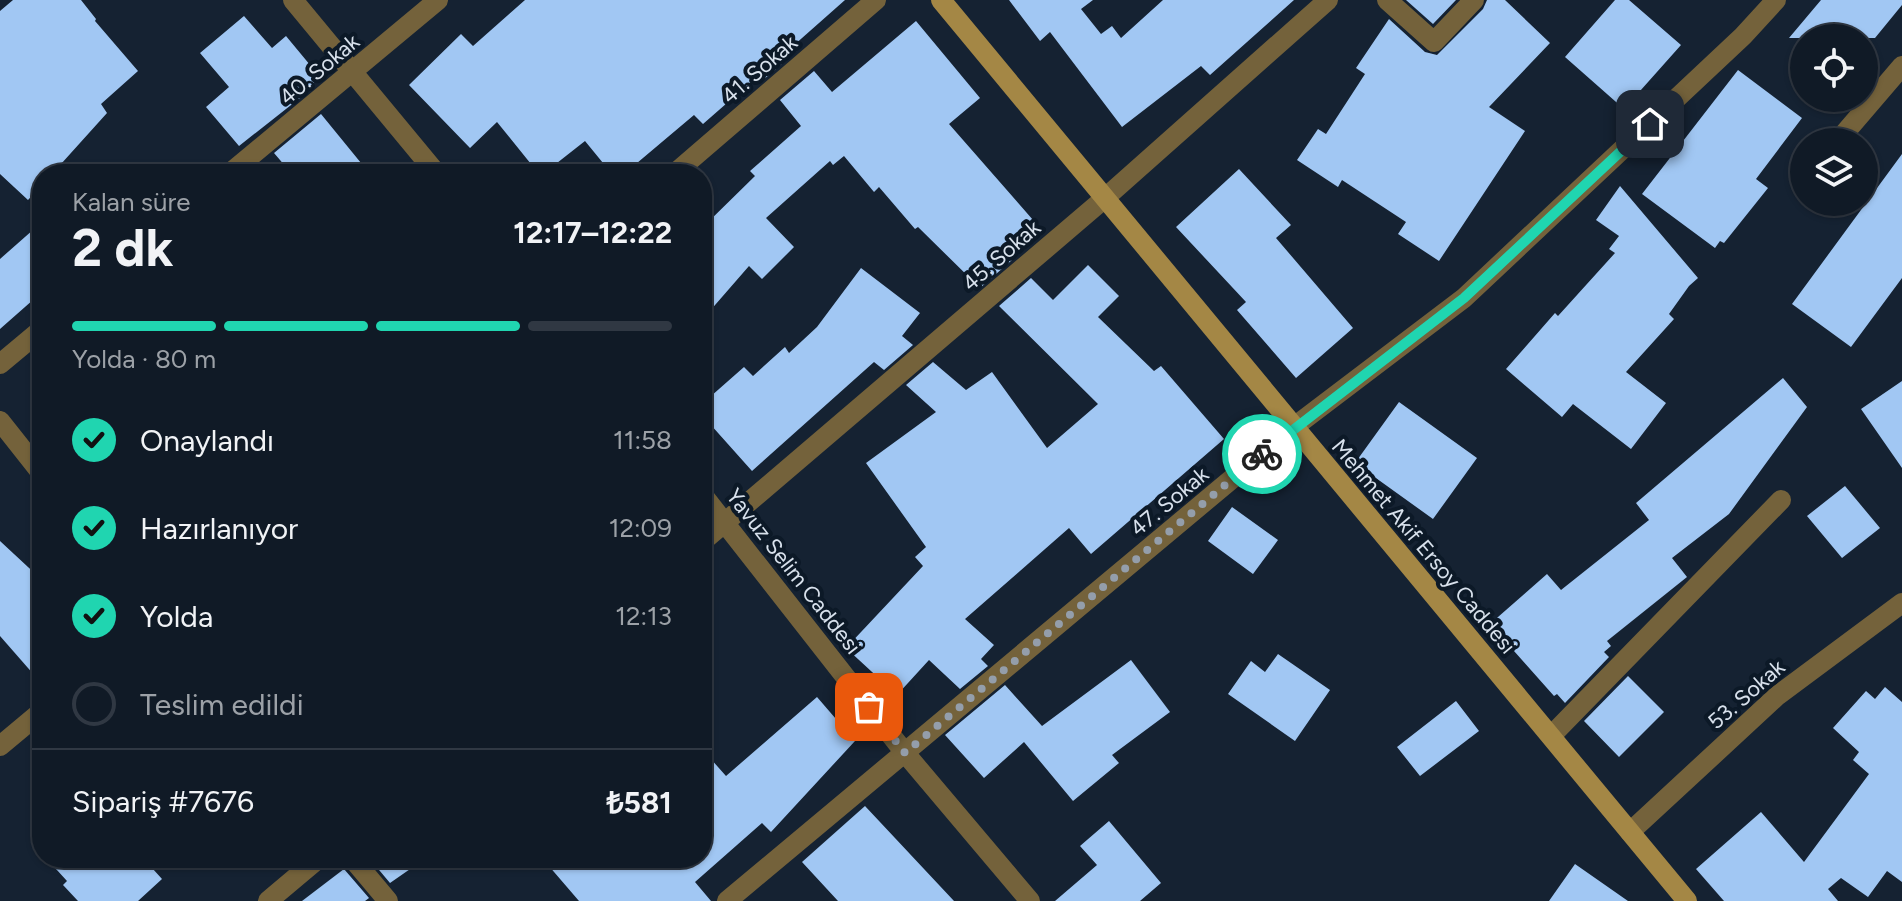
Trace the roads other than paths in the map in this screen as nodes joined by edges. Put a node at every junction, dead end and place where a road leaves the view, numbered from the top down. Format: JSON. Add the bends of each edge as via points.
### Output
{"nodes":[{"id":1,"x":293,"y":0,"type":"edge"},
{"id":2,"x":438,"y":0,"type":"edge"},
{"id":3,"x":876,"y":0,"type":"edge"},
{"id":4,"x":941,"y":0,"type":"edge"},
{"id":5,"x":1328,"y":0,"type":"edge"},
{"id":6,"x":1387,"y":0,"type":"edge"},
{"id":7,"x":1474,"y":0,"type":"edge"},
{"id":8,"x":1776,"y":0,"type":"edge"},
{"id":9,"x":1902,"y":66,"type":"edge"},
{"id":10,"x":353,"y":72,"type":"junction"},
{"id":11,"x":1849,"y":128,"type":"edge"},
{"id":12,"x":241,"y":164,"type":"edge"},
{"id":13,"x":429,"y":164,"type":"edge"},
{"id":14,"x":686,"y":164,"type":"edge"},
{"id":15,"x":1105,"y":198,"type":"junction"},
{"id":16,"x":32,"y":337,"type":"edge"},
{"id":17,"x":0,"y":364,"type":"edge"},
{"id":18,"x":0,"y":421,"type":"edge"},
{"id":19,"x":1294,"y":427,"type":"junction"},
{"id":20,"x":32,"y":461,"type":"edge"},
{"id":21,"x":1781,"y":500,"type":"dead end"},
{"id":22,"x":712,"y":506,"type":"edge"},
{"id":23,"x":726,"y":522,"type":"junction"},
{"id":24,"x":712,"y":534,"type":"edge"},
{"id":25,"x":1902,"y":603,"type":"edge"},
{"id":26,"x":32,"y":719,"type":"edge"},
{"id":27,"x":1551,"y":736,"type":"junction"},
{"id":28,"x":0,"y":746,"type":"edge"},
{"id":29,"x":905,"y":753,"type":"junction"},
{"id":30,"x":1630,"y":832,"type":"junction"},
{"id":31,"x":307,"y":868,"type":"edge"},
{"id":32,"x":360,"y":868,"type":"edge"},
{"id":33,"x":268,"y":901,"type":"edge"},
{"id":34,"x":388,"y":901,"type":"edge"},
{"id":35,"x":727,"y":901,"type":"edge"},
{"id":36,"x":1030,"y":901,"type":"edge"},
{"id":37,"x":1687,"y":901,"type":"edge"}],
"edges":[{"from":1,"to":10,"type":"street"},
{"from":2,"to":10,"type":"street","name":"40. Sokak"},
{"from":3,"to":14,"type":"street","name":"41. Sokak"},
{"from":4,"to":15,"type":"street","name":"Mehmet Akif Ersoy Caddesi"},
{"from":5,"to":15,"type":"street","name":"45. Sokak"},
{"from":6,"to":7,"type":"street","via":[[1434,42]]},
{"from":8,"to":19,"type":"street","name":"47. Sokak","via":[[1464,298]]},
{"from":9,"to":11,"type":"street"},
{"from":10,"to":12,"type":"street","name":"40. Sokak"},
{"from":10,"to":13,"type":"street"},
{"from":15,"to":19,"type":"street","name":"Mehmet Akif Ersoy Caddesi"},
{"from":15,"to":23,"type":"street","name":"45. Sokak"},
{"from":16,"to":17,"type":"street"},
{"from":18,"to":20,"type":"street"},
{"from":19,"to":27,"type":"street","name":"Mehmet Akif Ersoy Caddesi"},
{"from":19,"to":29,"type":"street","name":"47. Sokak"},
{"from":21,"to":27,"type":"street"},
{"from":22,"to":23,"type":"street","name":"Yavuz Selim Caddesi"},
{"from":23,"to":24,"type":"street","name":"45. Sokak"},
{"from":23,"to":29,"type":"street","name":"Yavuz Selim Caddesi"},
{"from":25,"to":30,"type":"street","name":"53. Sokak","via":[[1777,696]]},
{"from":26,"to":28,"type":"street"},
{"from":27,"to":30,"type":"street","name":"Mehmet Akif Ersoy Caddesi"},
{"from":29,"to":35,"type":"street","name":"47. Sokak"},
{"from":29,"to":36,"type":"street","name":"Yavuz Selim Caddesi"},
{"from":30,"to":37,"type":"street","name":"Mehmet Akif Ersoy Caddesi"},
{"from":31,"to":33,"type":"street"},
{"from":32,"to":34,"type":"street"}]}
